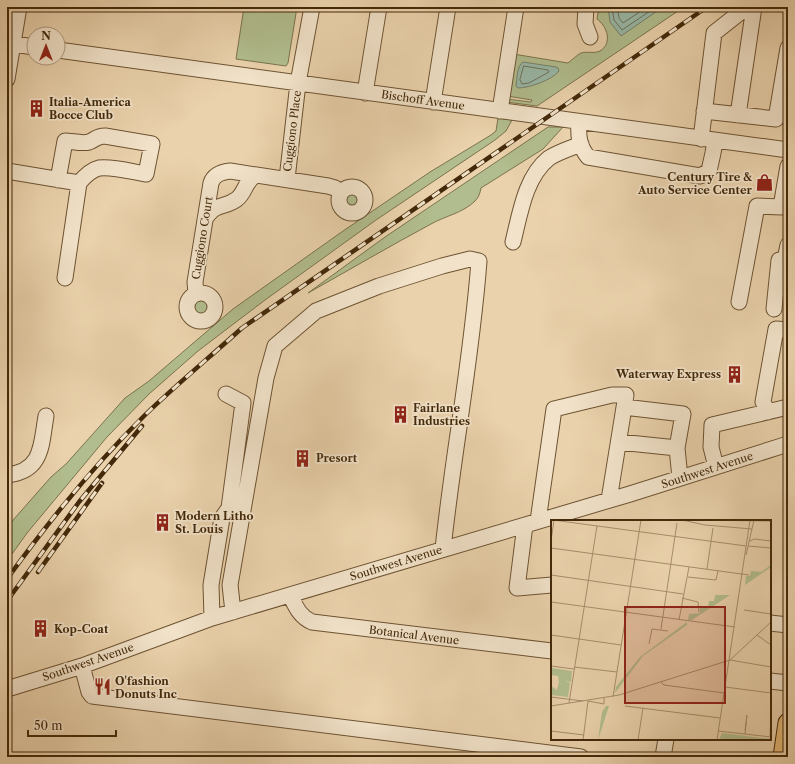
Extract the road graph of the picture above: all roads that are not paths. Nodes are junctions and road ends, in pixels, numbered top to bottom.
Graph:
1 (19, 7) edge
2 (312, 7) edge
3 (379, 7) edge
4 (448, 7) edge
5 (516, 7) edge
6 (586, 7) edge
7 (747, 7) edge
8 (754, 7) edge
9 (590, 37) dead end
10 (10, 43) edge
11 (26, 46) edge
12 (788, 48) edge
13 (66, 51) edge
14 (7, 79) edge
15 (298, 83) junction
16 (366, 93) junction
17 (433, 102) junction
18 (500, 111) junction
19 (704, 111) junction
20 (738, 115) junction
21 (579, 122) junction
22 (708, 140) junction
23 (580, 144) junction
24 (788, 150) edge
25 (788, 166) edge
26 (7, 171) edge
27 (256, 175) junction
28 (287, 179) junction
29 (58, 180) junction
30 (211, 183) joint
31 (79, 184) junction
32 (341, 192) dead end
33 (785, 207) edge
34 (205, 219) junction
35 (513, 242) dead end
36 (788, 245) edge
37 (786, 261) edge
38 (66, 278) dead end
39 (196, 294) dead end
40 (739, 302) dead end
41 (774, 309) dead end
42 (788, 330) edge
43 (226, 394) dead end
44 (624, 407) junction
45 (788, 408) edge
46 (768, 412) junction
47 (46, 416) dead end
48 (618, 442) junction
49 (788, 444) edge
50 (677, 448) junction
51 (716, 467) junction
52 (7, 475) edge
53 (680, 478) junction
54 (609, 500) junction
55 (532, 523) junction
56 (443, 549) junction
57 (551, 585) edge
58 (290, 595) junction
59 (233, 612) junction
60 (212, 618) junction
61 (771, 623) edge
62 (788, 625) edge
63 (551, 651) edge
64 (82, 666) junction
65 (771, 680) edge
66 (788, 683) edge
67 (7, 689) edge
68 (788, 723) edge
69 (666, 740) edge
70 (785, 754) edge
71 (581, 757) edge
72 (663, 757) edge

1 - 10 street
2 - 15 street, Cuggiono Place
3 - 16 street
4 - 17 street
5 - 18 street
6 - 9 street
7 - 19 street
8 - 20 street
10 - 11 street
10 - 14 street
12 - 20 street
13 - 15 street, Bischoff Avenue
15 - 16 street, Bischoff Avenue
15 - 28 street, Cuggiono Place
16 - 17 street, Bischoff Avenue
17 - 18 street, Bischoff Avenue
18 - 21 street, Bischoff Avenue
19 - 20 street
19 - 22 street
21 - 22 street, Bischoff Avenue
21 - 23 street
22 - 23 street
22 - 24 street, Bischoff Avenue
23 - 35 street
25 - 33 street
26 - 29 street
27 - 28 street, Cuggiono Place
27 - 30 street, Cuggiono Place
27 - 34 street
28 - 32 street, Cuggiono Place
29 - 31 street
29 - 31 street
30 - 34 street, Cuggiono Court
31 - 38 street
33 - 40 street
34 - 39 street, Cuggiono Court
36 - 37 street
37 - 41 street
42 - 46 street
43 - 60 street
44 - 48 street
44 - 50 street
44 - 55 street
45 - 46 street
46 - 51 street
47 - 52 street
48 - 50 street
48 - 54 street
49 - 51 street, Southwest Avenue
50 - 53 street
51 - 53 street, Southwest Avenue
53 - 54 street, Southwest Avenue
54 - 55 street, Southwest Avenue
55 - 56 street, Southwest Avenue
55 - 57 street
56 - 58 street, Southwest Avenue
56 - 59 street
58 - 59 street, Southwest Avenue
58 - 63 street, Botanical Avenue
59 - 60 street, Southwest Avenue
60 - 64 street, Southwest Avenue
61 - 62 street
64 - 67 street, Southwest Avenue
64 - 71 street
65 - 66 street
68 - 70 main road
69 - 72 street

